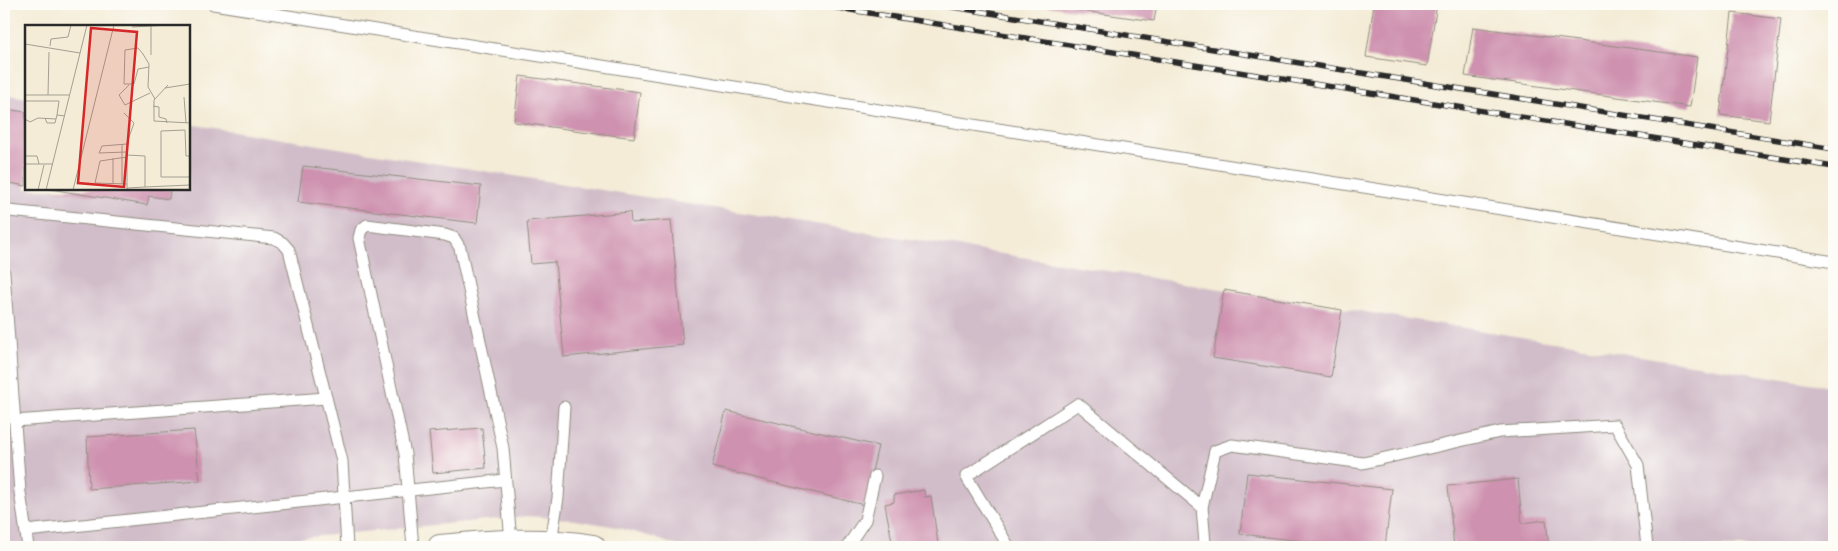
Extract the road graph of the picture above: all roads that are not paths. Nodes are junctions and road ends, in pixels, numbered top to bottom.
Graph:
1 (213, 4) edge
2 (4, 214) edge
3 (1834, 262) edge
4 (4, 274) edge
5 (326, 398) junction
6 (564, 407) dead end
7 (15, 422) junction
8 (875, 476) dead end
9 (505, 480) junction
10 (408, 490) junction
11 (344, 496) junction
12 (1202, 507) junction
13 (26, 531) junction
14 (511, 542) junction
15 (551, 542) junction
16 (28, 547) edge
17 (348, 547) edge
18 (413, 547) edge
19 (440, 547) edge
20 (593, 547) edge
21 (847, 547) edge
22 (1009, 547) edge
23 (1207, 547) edge
24 (1647, 547) edge

1 - 3 lane
2 - 5 lane
4 - 7 lane
5 - 7 lane
5 - 11 lane
6 - 15 lane
7 - 13 lane
8 - 21 lane
9 - 10 lane
9 - 10 lane
9 - 14 lane
10 - 11 lane
10 - 18 lane
11 - 13 lane
11 - 17 lane
12 - 22 lane
12 - 23 lane
12 - 24 lane
13 - 16 lane
14 - 15 street
14 - 19 street
15 - 20 street

